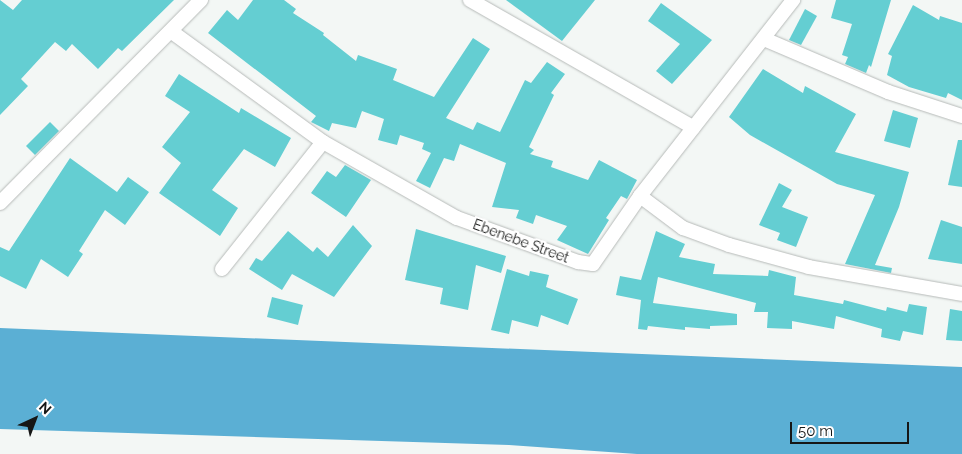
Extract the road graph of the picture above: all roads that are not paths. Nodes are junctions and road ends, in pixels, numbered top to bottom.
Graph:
1 (201, 0) edge
2 (470, 0) edge
3 (793, 0) edge
4 (172, 32) junction
5 (764, 39) junction
6 (962, 116) edge
7 (693, 127) junction
8 (323, 142) junction
9 (640, 196) junction
10 (0, 203) edge
11 (222, 269) dead end
12 (962, 294) edge

1 - 4 street
2 - 7 street
3 - 5 street, Ebenebe Street
4 - 8 street, Ebenebe Street
4 - 10 street
5 - 6 street
5 - 7 street, Ebenebe Street
7 - 9 street, Ebenebe Street
8 - 9 street, Ebenebe Street
8 - 11 street
9 - 12 street

